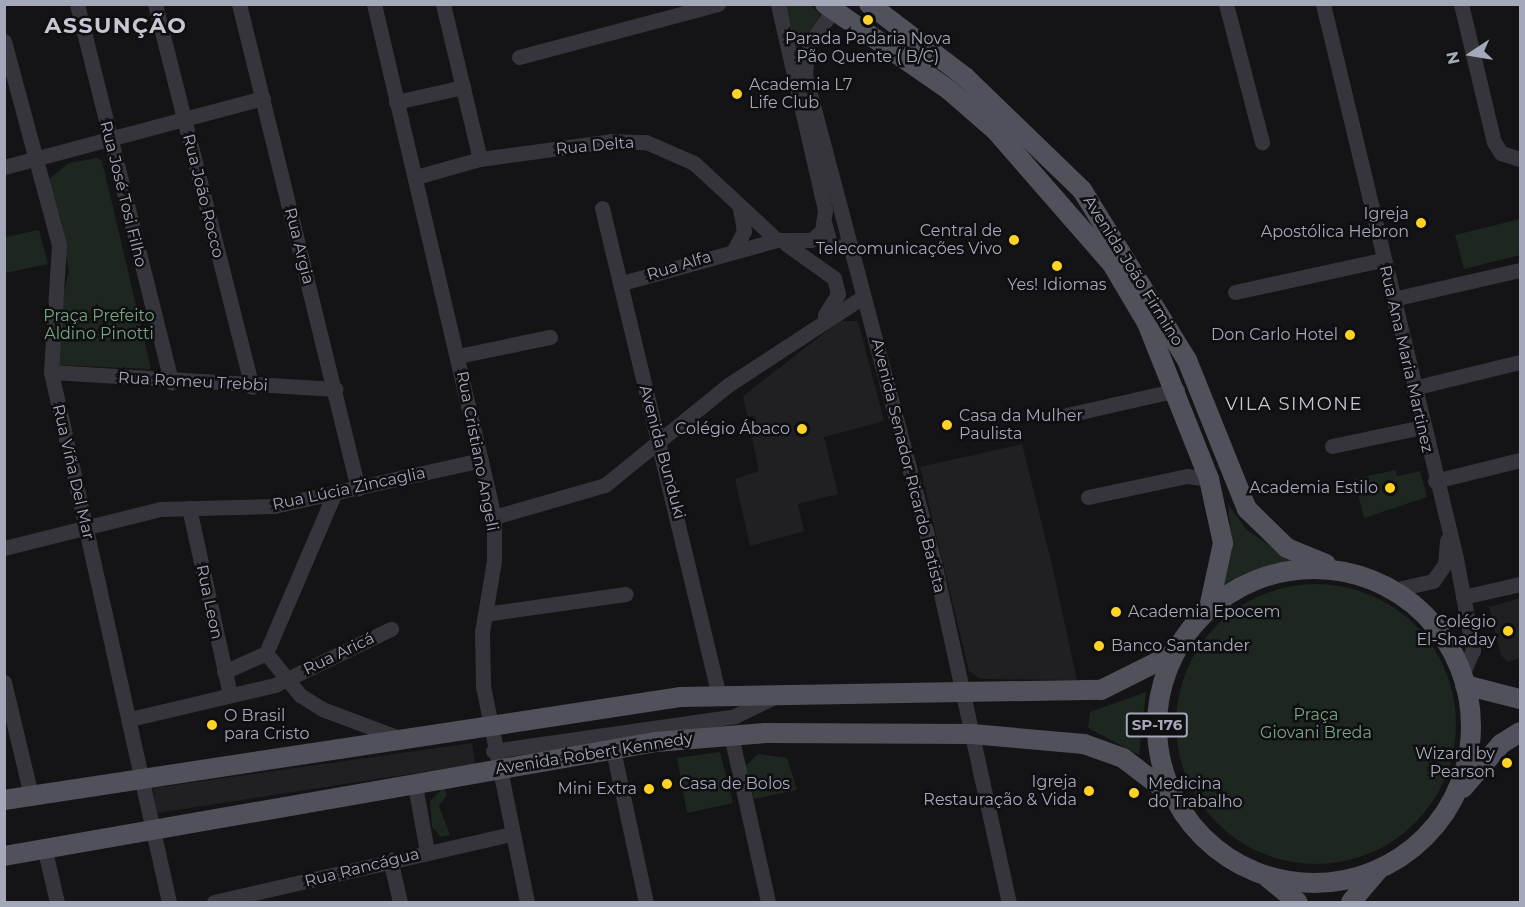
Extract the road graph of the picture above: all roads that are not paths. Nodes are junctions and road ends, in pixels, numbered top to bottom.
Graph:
1 (77, 4) edge
2 (155, 4) edge
3 (239, 4) edge
4 (443, 4) edge
5 (718, 4) edge
6 (778, 4) edge
7 (869, 4) edge
8 (1226, 4) edge
9 (1323, 4) edge
10 (1461, 4) edge
11 (375, 5) edge
12 (832, 7) edge
13 (850, 22) junction
14 (815, 36) junction
15 (4, 41) edge
16 (519, 57) dead end
17 (463, 87) junction
18 (263, 98) junction
19 (396, 102) junction
20 (183, 120) junction
21 (109, 138) junction
22 (1262, 142) dead end
23 (36, 159) junction
24 (480, 159) junction
25 (1521, 159) edge
26 (4, 167) edge
27 (416, 177) junction
28 (739, 205) junction
29 (602, 208) dead end
30 (825, 225) junction
31 (782, 242) junction
32 (850, 245) junction
33 (735, 248) junction
34 (1383, 260) junction
35 (1521, 270) edge
36 (622, 283) junction
37 (1235, 292) dead end
38 (863, 297) junction
39 (1393, 299) junction
40 (819, 321) junction
41 (550, 337) dead end
42 (458, 356) junction
43 (1521, 362) edge
44 (51, 372) junction
45 (171, 382) junction
46 (252, 387) junction
47 (1413, 388) junction
48 (334, 389) junction
49 (1177, 390) junction
50 (1067, 415) dead end
51 (1422, 427) junction
52 (657, 445) junction
53 (1332, 446) dead end
54 (481, 460) junction
55 (1521, 460) edge
56 (1206, 470) junction
57 (1435, 481) junction
58 (358, 489) junction
59 (334, 494) junction
60 (1088, 497) dead end
61 (189, 508) junction
62 (494, 517) junction
63 (85, 527) junction
64 (1447, 531) junction
65 (4, 548) edge
66 (1339, 570) junction
67 (1521, 584) edge
68 (1393, 590) junction
69 (626, 594) dead end
70 (1463, 597) junction
71 (1209, 608) junction
72 (485, 614) junction
73 (391, 629) dead end
74 (1175, 652) junction
75 (266, 653) junction
76 (225, 672) junction
77 (288, 680) junction
78 (1464, 680) junction
79 (4, 682) edge
80 (963, 693) junction
81 (230, 695) junction
82 (779, 695) junction
83 (719, 696) junction
84 (1521, 699) edge
85 (129, 719) junction
86 (490, 727) junction
87 (1521, 732) edge
88 (972, 734) junction
89 (731, 735) junction
90 (403, 740) junction
91 (613, 750) junction
92 (495, 760) junction
93 (143, 780) junction
94 (415, 785) junction
95 (31, 795) junction
96 (1174, 797) junction
97 (4, 800) edge
98 (1447, 809) junction
99 (153, 831) junction
100 (511, 834) junction
101 (45, 851) junction
102 (427, 852) junction
103 (4, 856) edge
104 (390, 859) junction
105 (1379, 869) junction
106 (1264, 875) junction
107 (284, 895) edge
108 (57, 903) edge
109 (169, 903) edge
110 (214, 903) edge
111 (400, 903) edge
112 (527, 903) edge
113 (646, 903) edge
114 (768, 903) edge
115 (1009, 903) edge
116 (1298, 903) edge
117 (1351, 903) edge

1 - 21 street, Rua José Tosi Filho
2 - 20 street, Rua João Rocco
3 - 18 street, Rua Argia
4 - 17 street
5 - 16 street
6 - 30 street
7 - 66 main road, Avenida João Firmino
8 - 22 street
9 - 34 street, Rua Ana Maria Martinez
10 - 25 street
11 - 19 street, Rua Cristiano Angeli
12 - 13 main road, Avenida João Firmino
12 - 14 street, Avenida Senador Ricardo Batista
13 - 14 street
13 - 49 main road, Avenida João Firmino
14 - 32 street, Avenida Senador Ricardo Batista
15 - 23 street, Rua Viña Del Mar
17 - 19 street
17 - 24 street
18 - 20 street
18 - 48 street, Rua Argia
19 - 27 street, Rua Cristiano Angeli
20 - 21 street
20 - 46 street, Rua João Rocco
21 - 23 street
21 - 45 street, Rua José Tosi Filho
23 - 26 street
23 - 44 street, Rua Viña Del Mar
24 - 27 street, Rua Delta
24 - 28 street, Rua Delta
27 - 42 street, Rua Cristiano Angeli
28 - 31 street, Rua Delta
28 - 33 street
29 - 36 street, Avenida Bunduki
30 - 31 street
30 - 32 street
31 - 33 street, Rua Alfa
31 - 40 street, Rua Delta
32 - 38 street, Avenida Senador Ricardo Batista
33 - 36 street, Rua Alfa
34 - 37 street
34 - 39 street, Rua Ana Maria Martinez
35 - 39 street
36 - 52 street, Avenida Bunduki
38 - 40 street
38 - 80 street, Avenida Senador Ricardo Batista
39 - 47 street, Rua Ana Maria Martinez
40 - 52 street
41 - 42 street
42 - 54 street, Rua Cristiano Angeli
43 - 47 street
44 - 45 street, Rua Romeu Trebbi
44 - 63 street, Rua Viña Del Mar
45 - 46 street, Rua Romeu Trebbi
46 - 48 street, Rua Romeu Trebbi
47 - 51 street, Rua Ana Maria Martinez
48 - 58 street, Rua Argia
49 - 50 street
49 - 56 main road, Avenida João Firmino
51 - 53 street
51 - 57 street, Rua Ana Maria Martinez
52 - 62 street
52 - 83 street, Avenida Bunduki
54 - 58 street, Rua Lúcia Zincaglia
54 - 62 street, Rua Cristiano Angeli
55 - 57 street
56 - 60 street
56 - 71 main road, Avenida João Firmino
57 - 64 street, Rua Ana Maria Martinez
58 - 59 street, Rua Lúcia Zincaglia
59 - 61 street, Rua Lúcia Zincaglia
59 - 75 street
61 - 63 street, Rua Lúcia Zincaglia
61 - 76 street, Rua Leon
62 - 72 street, Rua Cristiano Angeli
63 - 65 street, Rua Lúcia Zincaglia
63 - 85 street, Rua Viña Del Mar
64 - 68 street
64 - 70 street, Rua Ana Maria Martinez
66 - 68 main road, SP-176
66 - 71 main road, SP-176
67 - 70 street
68 - 78 main road, SP-176
69 - 72 street
70 - 78 street, Rua Ana Maria Martinez
71 - 74 main road, SP-176
72 - 86 street, Rua Cristiano Angeli
73 - 77 street, Rua Aricá
74 - 80 main road, Avenida Robert Kennedy
74 - 96 main road, SP-176
75 - 76 street
75 - 77 street, Rua Aricá
76 - 81 street, Rua Leon
77 - 81 street, Rua Aricá
77 - 90 street
78 - 84 main road
78 - 98 main road, SP-176
79 - 95 street
80 - 82 main road, Avenida Robert Kennedy
80 - 88 street, Avenida Senador Ricardo Batista
81 - 85 street, Rua Aricá
82 - 83 main road, Avenida Robert Kennedy
82 - 92 street, Avenida Robert Kennedy
83 - 86 main road, Avenida Robert Kennedy
85 - 93 street, Rua Viña Del Mar
86 - 90 main road, Avenida Robert Kennedy
86 - 92 street, Rua Cristiano Angeli
87 - 98 main road, SP-176
88 - 89 main road, Avenida Robert Kennedy
88 - 96 main road, Avenida Robert Kennedy
88 - 115 street, Avenida Senador Ricardo Batista
89 - 91 main road, Avenida Robert Kennedy
89 - 114 street
90 - 93 main road, Avenida Robert Kennedy
91 - 92 main road, Avenida Robert Kennedy
91 - 113 street
92 - 94 main road, Avenida Robert Kennedy
92 - 100 street, Rua Cristiano Angeli
93 - 95 main road, Avenida Robert Kennedy
93 - 99 street, Rua Viña Del Mar
94 - 99 main road, Avenida Robert Kennedy
94 - 102 street
95 - 97 main road, Avenida Robert Kennedy
96 - 106 main road, SP-176
98 - 105 main road, SP-176
99 - 101 main road, Avenida Robert Kennedy
99 - 109 street, Rua Viña Del Mar
100 - 102 street, Rua Rancágua
100 - 112 street, Rua Cristiano Angeli
101 - 103 main road, Avenida Robert Kennedy
101 - 108 street
102 - 104 street, Rua Rancágua
104 - 107 street, Rua Rancágua
104 - 111 street
105 - 106 main road, SP-176
105 - 117 main road
106 - 116 main road
107 - 110 street, Rua Rancágua

